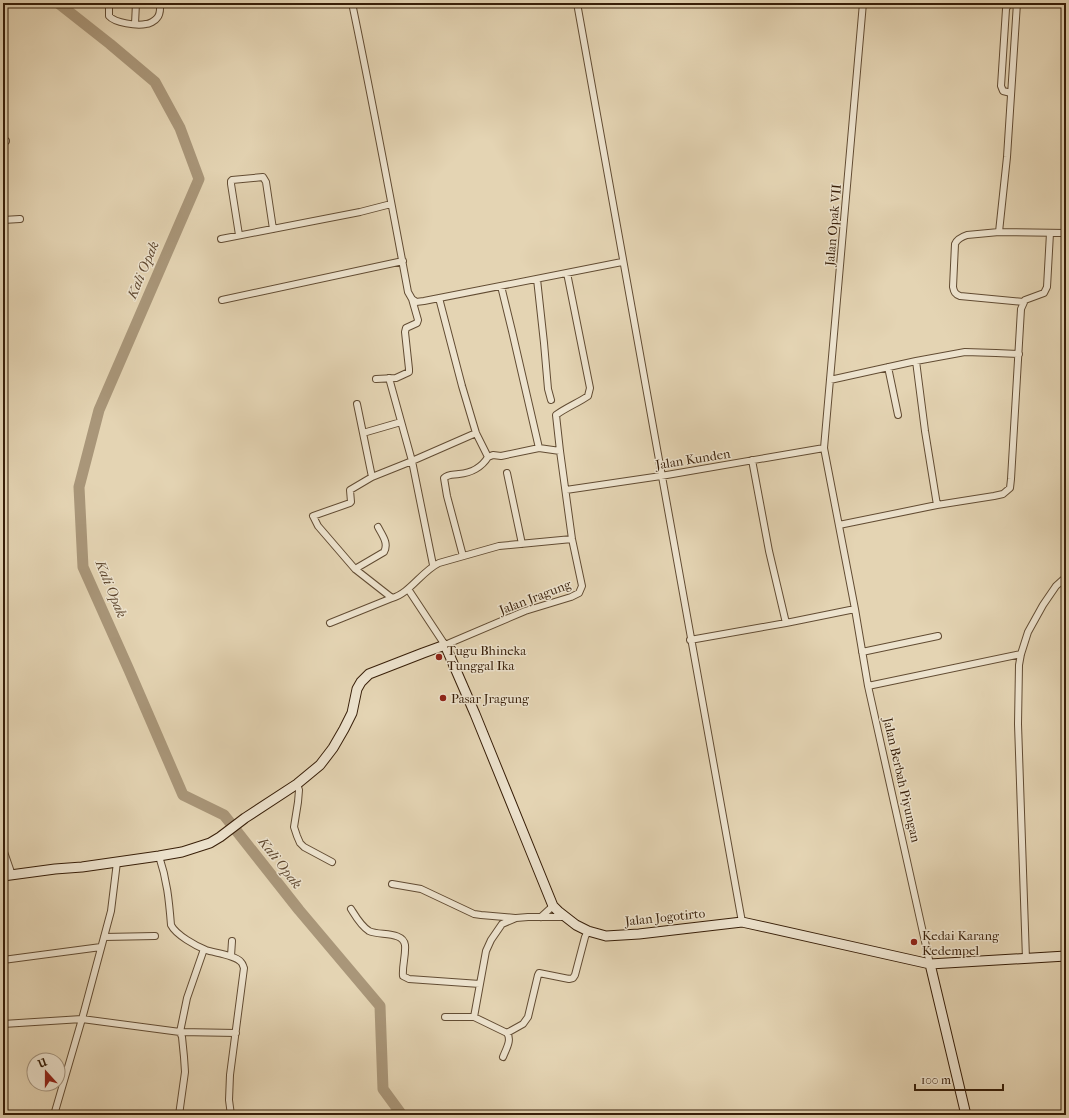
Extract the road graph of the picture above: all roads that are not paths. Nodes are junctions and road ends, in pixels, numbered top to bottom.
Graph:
1 (109, 3) edge
2 (136, 3) edge
3 (160, 3) edge
4 (352, 3) edge
5 (577, 3) edge
6 (863, 3) edge
7 (1017, 4) edge
8 (135, 24) junction
9 (1011, 93) junction
10 (391, 204) junction
11 (20, 219) dead end
12 (3, 220) edge
13 (272, 229) junction
14 (999, 232) junction
15 (1050, 233) junction
16 (1066, 233) edge
17 (239, 235) junction
18 (221, 239) dead end
19 (403, 261) junction
20 (622, 262) junction
21 (567, 273) junction
22 (537, 279) junction
23 (501, 286) junction
24 (439, 298) junction
25 (412, 299) junction
26 (222, 300) dead end
27 (1024, 302) junction
28 (1019, 354) junction
29 (916, 361) junction
30 (888, 367) junction
31 (389, 378) junction
32 (376, 379) dead end
33 (830, 380) junction
34 (551, 400) dead end
35 (357, 404) dead end
36 (898, 414) dead end
37 (401, 422) junction
38 (363, 433) junction
39 (476, 433) junction
40 (538, 448) junction
41 (824, 448) junction
42 (560, 451) junction
43 (488, 457) junction
44 (752, 460) junction
45 (412, 461) junction
46 (507, 473) dead end
47 (661, 476) junction
48 (372, 477) junction
49 (566, 490) junction
50 (937, 505) junction
51 (839, 525) junction
52 (378, 527) dead end
53 (572, 539) junction
54 (522, 544) junction
55 (463, 556) junction
56 (433, 565) junction
57 (355, 569) junction
58 (1066, 576) edge
59 (408, 589) junction
60 (392, 598) junction
61 (855, 609) junction
62 (330, 623) dead end
63 (786, 623) junction
64 (938, 636) dead end
65 (690, 640) junction
66 (445, 645) junction
67 (862, 652) junction
68 (1021, 654) junction
69 (868, 686) junction
70 (297, 784) junction
71 (3, 849) edge
72 (159, 856) junction
73 (117, 862) junction
74 (332, 862) dead end
75 (8, 875) edge
76 (392, 884) dead end
77 (553, 906) junction
78 (351, 909) dead end
79 (542, 917) junction
80 (566, 917) junction
81 (516, 918) junction
82 (742, 922) junction
83 (588, 931) junction
84 (155, 936) dead end
85 (104, 937) junction
86 (232, 941) dead end
87 (101, 947) junction
88 (204, 949) junction
89 (231, 956) junction
90 (1066, 956) edge
91 (1026, 959) junction
92 (3, 960) edge
93 (930, 964) junction
94 (480, 984) junction
95 (445, 1017) dead end
96 (474, 1017) junction
97 (82, 1019) junction
98 (3, 1024) edge
99 (180, 1032) junction
100 (236, 1033) junction
101 (508, 1033) junction
102 (503, 1056) dead end
103 (54, 1115) edge
104 (179, 1115) edge
105 (231, 1115) edge
106 (966, 1115) edge

1 - 8 street
2 - 8 street
3 - 8 street
4 - 10 street
5 - 20 street
6 - 33 street, Jalan Opak VII
7 - 9 street
7 - 9 street
9 - 14 street
10 - 13 street
10 - 19 street
11 - 12 street
13 - 17 street
13 - 17 street
14 - 15 street
14 - 27 street
15 - 16 street
15 - 27 street
17 - 18 street
19 - 25 street
19 - 26 street
20 - 21 street
20 - 47 street
21 - 22 street
21 - 42 street, Jalan Jragung
22 - 23 street
22 - 34 street
23 - 24 street
23 - 40 street
24 - 25 street
24 - 39 street
25 - 31 street
27 - 28 street
28 - 29 street
28 - 50 street
29 - 30 street
29 - 50 street
30 - 33 street
30 - 36 street
31 - 32 street
31 - 37 street
33 - 41 street, Jalan Opak VII
35 - 38 street
37 - 38 street
37 - 45 street
38 - 48 street
39 - 43 street
39 - 45 street
40 - 42 street
40 - 43 street
41 - 44 street, Jalan Kunden
41 - 51 street, Jalan Berbah Piyungan
42 - 49 street, Jalan Jragung
43 - 55 street
44 - 47 street, Jalan Kunden
44 - 63 street
45 - 48 street
45 - 56 street
46 - 54 street
47 - 49 street, Jalan Kunden
47 - 65 street
48 - 57 street
49 - 53 street, Jalan Jragung
50 - 51 street
51 - 61 street, Jalan Berbah Piyungan
52 - 57 street
53 - 54 street
53 - 66 street, Jalan Jragung
54 - 55 street
55 - 56 street
56 - 59 street
57 - 60 street
58 - 68 street
59 - 60 street
59 - 66 street
60 - 62 street
61 - 63 street
61 - 67 street, Jalan Berbah Piyungan
63 - 65 street
64 - 67 street
65 - 82 street
66 - 70 street
66 - 77 street, Jalan Jogotirto
67 - 69 street, Jalan Berbah Piyungan
68 - 69 street
68 - 91 street
69 - 93 street, Jalan Berbah Piyungan
70 - 72 street
70 - 74 street
71 - 75 street
72 - 73 street
72 - 88 street
73 - 75 street
73 - 85 street
76 - 81 street
77 - 79 street
77 - 80 street, Jalan Jogotirto
78 - 94 street
79 - 80 street
79 - 81 street
80 - 83 street, Jalan Jogotirto
81 - 94 street
82 - 83 street, Jalan Jogotirto
82 - 93 street, Jalan Jogotirto
83 - 101 street
84 - 85 street
85 - 87 street
86 - 89 street
87 - 92 street
87 - 97 street
88 - 89 street
88 - 99 street
89 - 100 street
90 - 91 street, Jalan Jogotirto
91 - 93 street, Jalan Jogotirto
93 - 106 street, Jalan Berbah Piyungan
94 - 96 street
95 - 96 street
96 - 101 street
97 - 98 street
97 - 99 street
97 - 103 street
99 - 100 street
99 - 104 street
100 - 105 street
101 - 102 street

